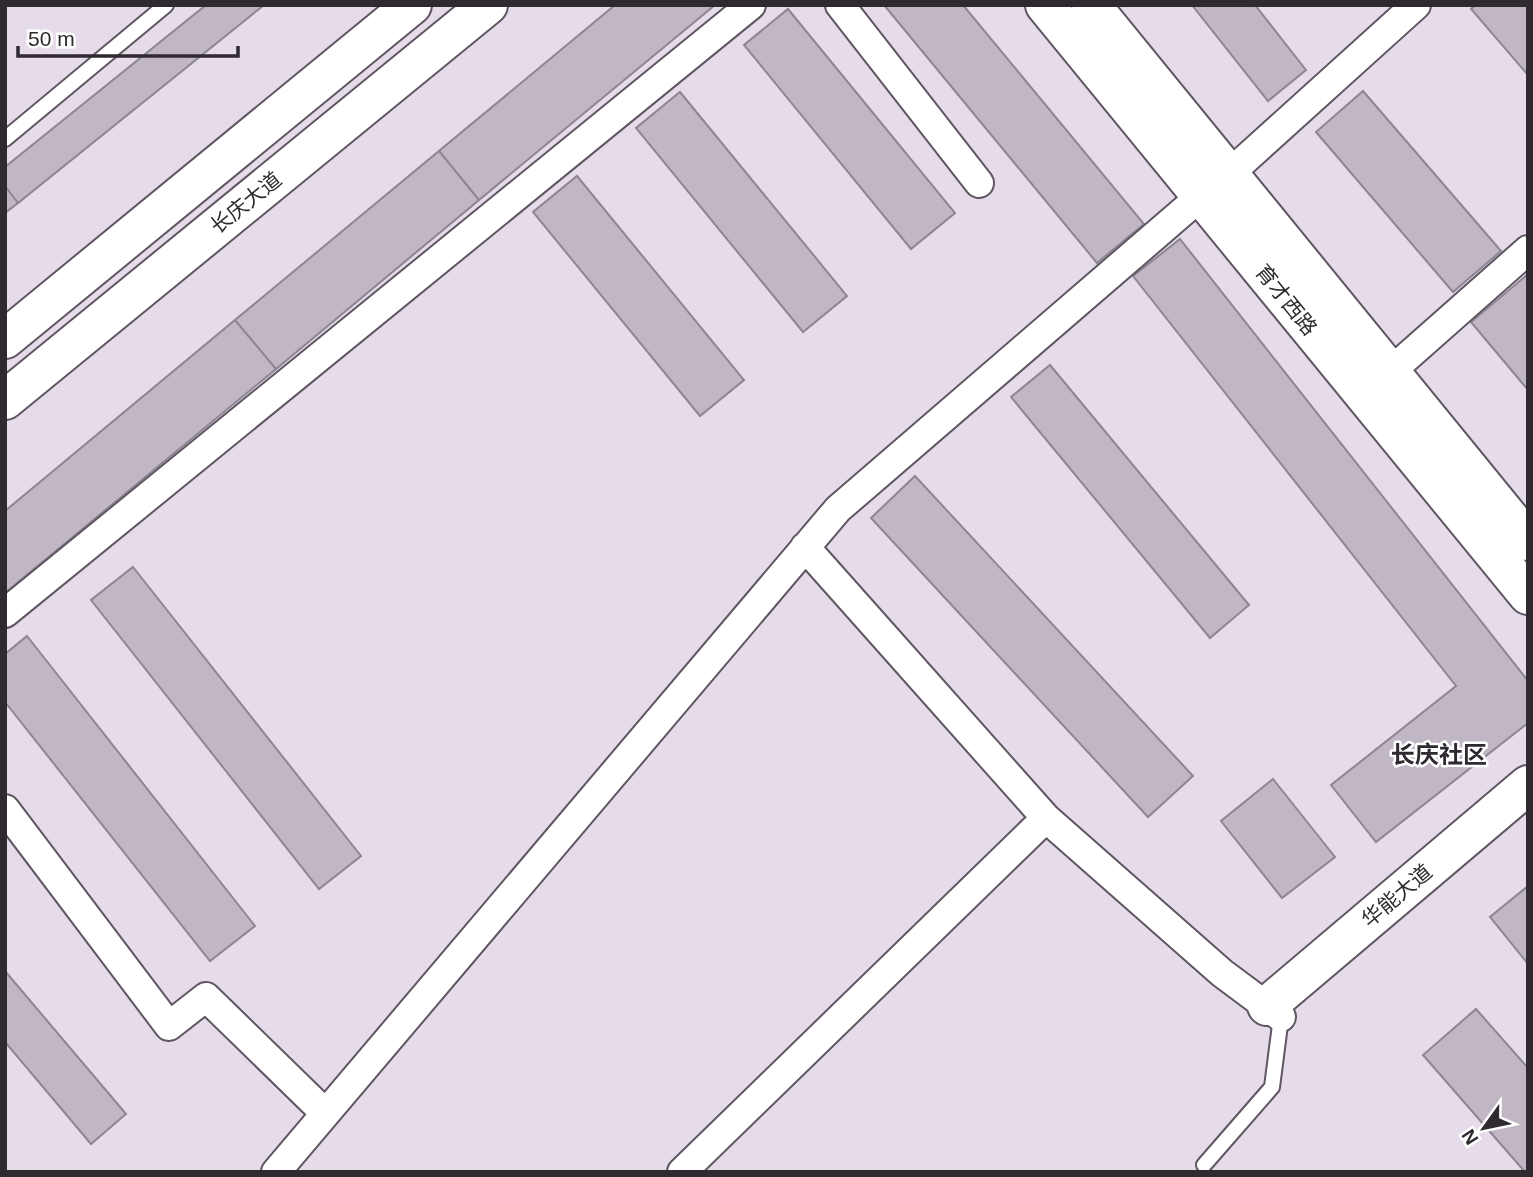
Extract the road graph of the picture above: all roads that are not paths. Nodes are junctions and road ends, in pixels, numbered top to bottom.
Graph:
1 (412, 5) edge
2 (488, 5) edge
3 (751, 5) edge
4 (840, 5) edge
5 (1045, 5) edge
6 (1091, 5) edge
7 (1416, 5) edge
8 (156, 8) edge
9 (5, 139) edge
10 (979, 183) dead end
11 (1215, 185) junction
12 (1528, 250) edge
13 (5, 339) edge
14 (1390, 372) junction
15 (5, 401) edge
16 (1528, 541) edge
17 (805, 548) junction
18 (1528, 595) edge
19 (5, 612) edge
20 (1528, 785) edge
21 (5, 809) edge
22 (1528, 809) edge
23 (1046, 818) junction
24 (1274, 1012) junction
25 (325, 1113) junction
26 (1204, 1165) dead end
27 (276, 1172) edge
28 (682, 1172) edge

1 - 13 main road
2 - 15 main road, 长庆大道
3 - 19 street
4 - 10 street
5 - 11 main road, 育才西路
6 - 11 main road, 育才西路
7 - 11 street
8 - 9 lane
11 - 14 main road, 育才西路
11 - 17 street
11 - 18 main road, 育才西路
12 - 14 street
14 - 16 main road, 育才西路
17 - 23 street
17 - 25 street
20 - 24 main road, 华能大道
21 - 25 street
22 - 24 main road, 华能大道
23 - 24 street
23 - 28 street
24 - 26 lane
25 - 27 street

